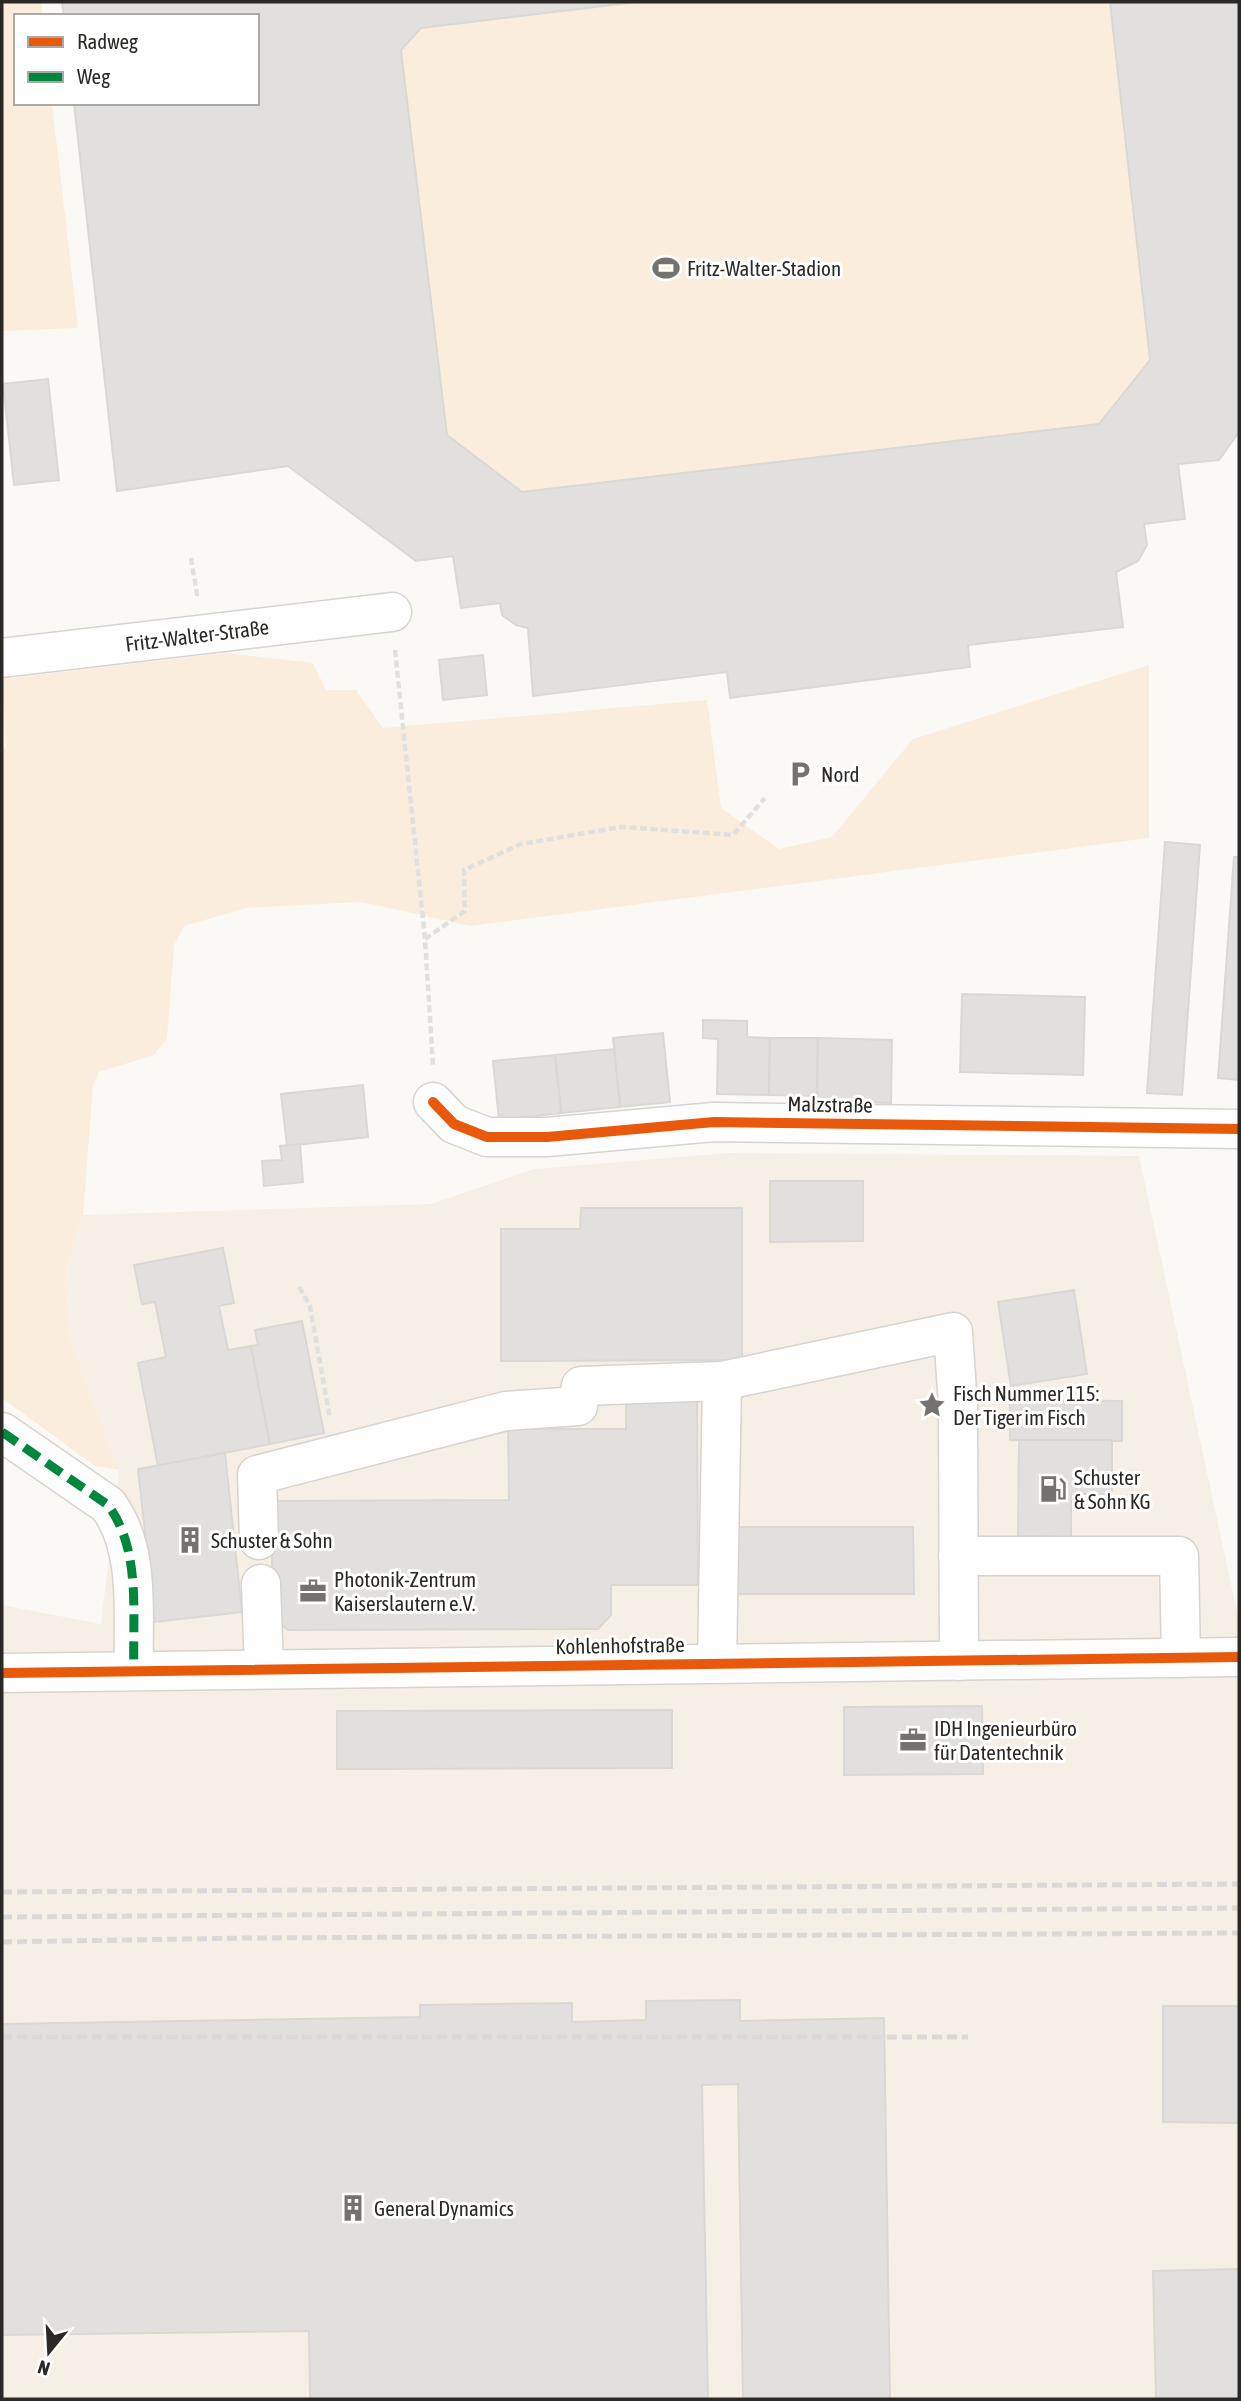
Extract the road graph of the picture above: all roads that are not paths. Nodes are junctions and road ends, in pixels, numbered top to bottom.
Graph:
1 (392, 612) dead end
2 (2, 658) edge
3 (433, 1102) dead end
4 (1239, 1129) edge
5 (722, 1381) junction
6 (2, 1432) edge
7 (259, 1541) dead end
8 (958, 1556) junction
9 (261, 1584) dead end
10 (1239, 1657) edge
11 (1181, 1658) junction
12 (959, 1661) junction
13 (718, 1663) junction
14 (264, 1669) junction
15 (134, 1670) junction
16 (2, 1673) edge

1 - 2 street, Fritz-Walter-Straße
3 - 4 street, Malzstraße
5 - 7 street
5 - 8 street
5 - 13 street
6 - 15 street
8 - 11 street
8 - 12 street
9 - 14 street
10 - 11 street, Kohlenhofstraße
11 - 12 street, Kohlenhofstraße
12 - 13 street, Kohlenhofstraße
13 - 14 street, Kohlenhofstraße
14 - 15 street, Kohlenhofstraße
15 - 16 street, Kohlenhofstraße

